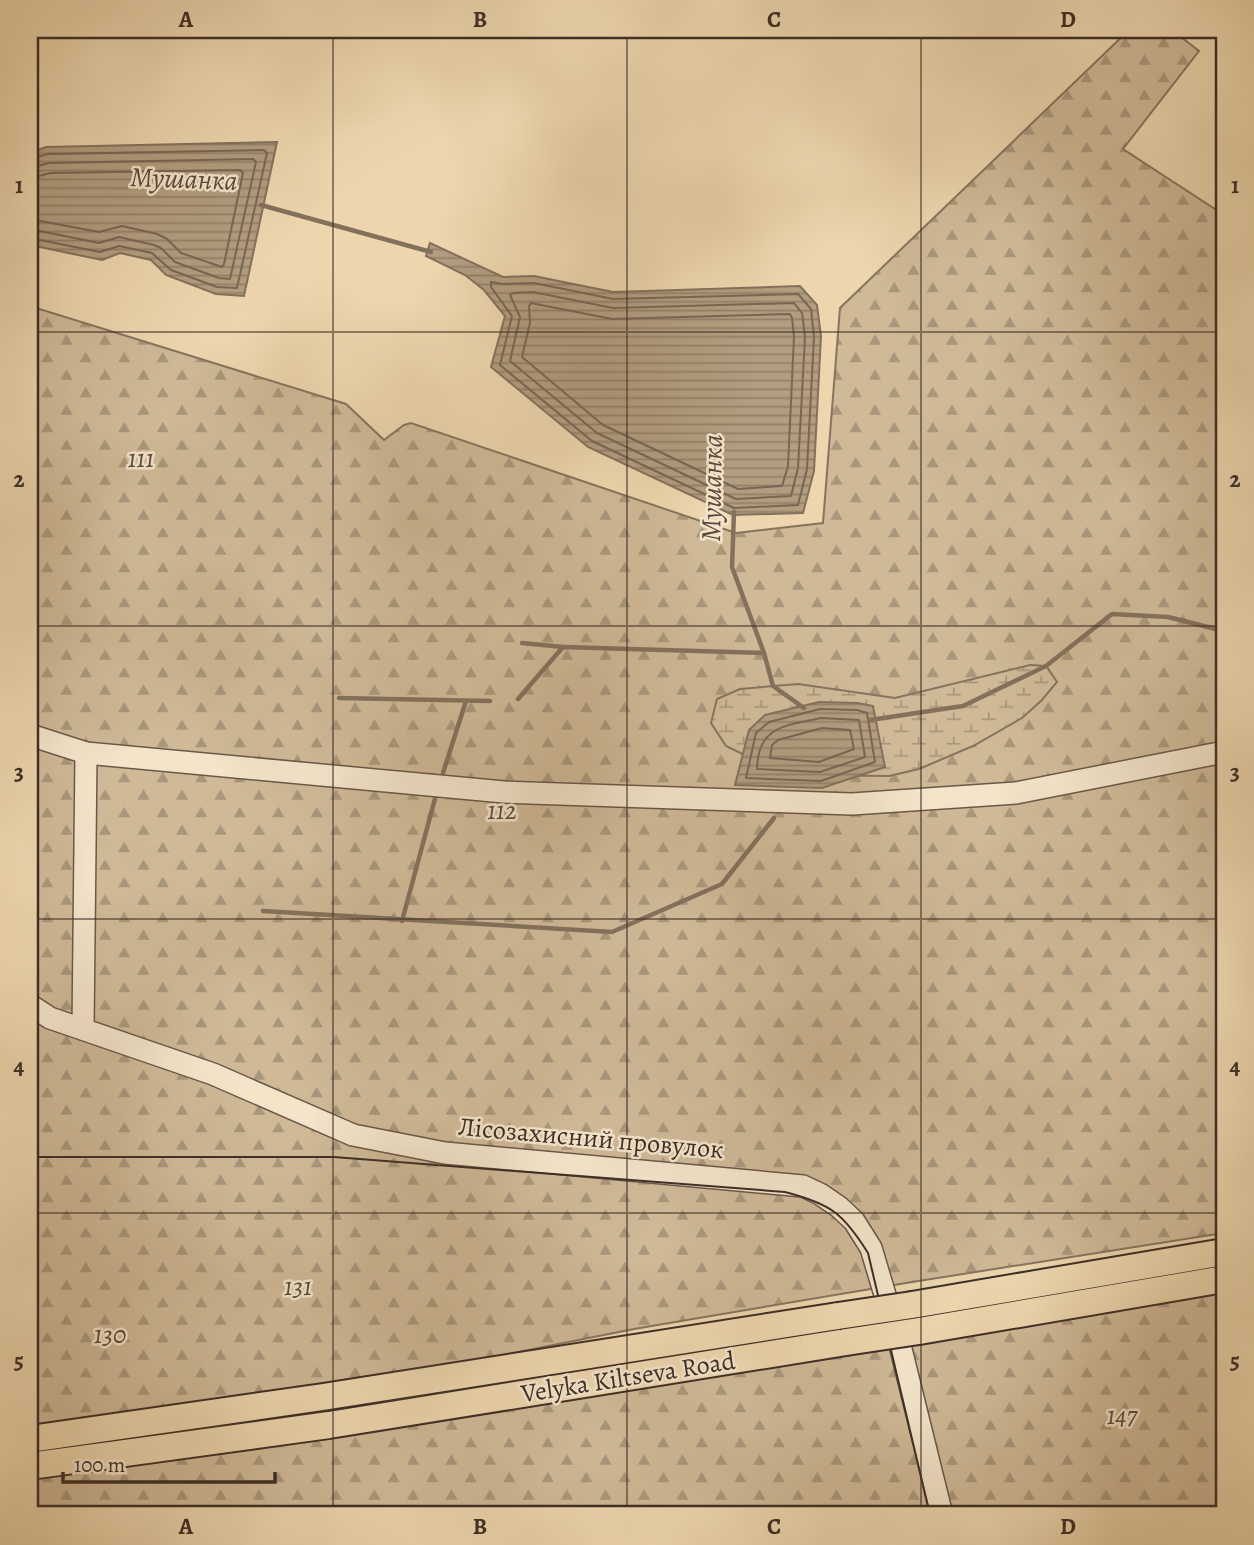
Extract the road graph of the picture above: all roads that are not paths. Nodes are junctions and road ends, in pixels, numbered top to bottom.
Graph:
1 (30, 735) edge
2 (1224, 752) edge
3 (86, 753) junction
4 (30, 1005) edge
5 (83, 1029) junction
6 (1224, 1252) edge
7 (1224, 1279) edge
8 (30, 1439) edge
9 (30, 1466) edge
10 (942, 1515) edge

1 - 3 street
2 - 3 street
3 - 5 street
4 - 5 street, Лісозахисний провулок
5 - 10 street, Лісозахисний провулок
6 - 8 main road, Velyka Kiltseva Road, bridge
7 - 9 main road, Velyka Kiltseva Road, bridge

